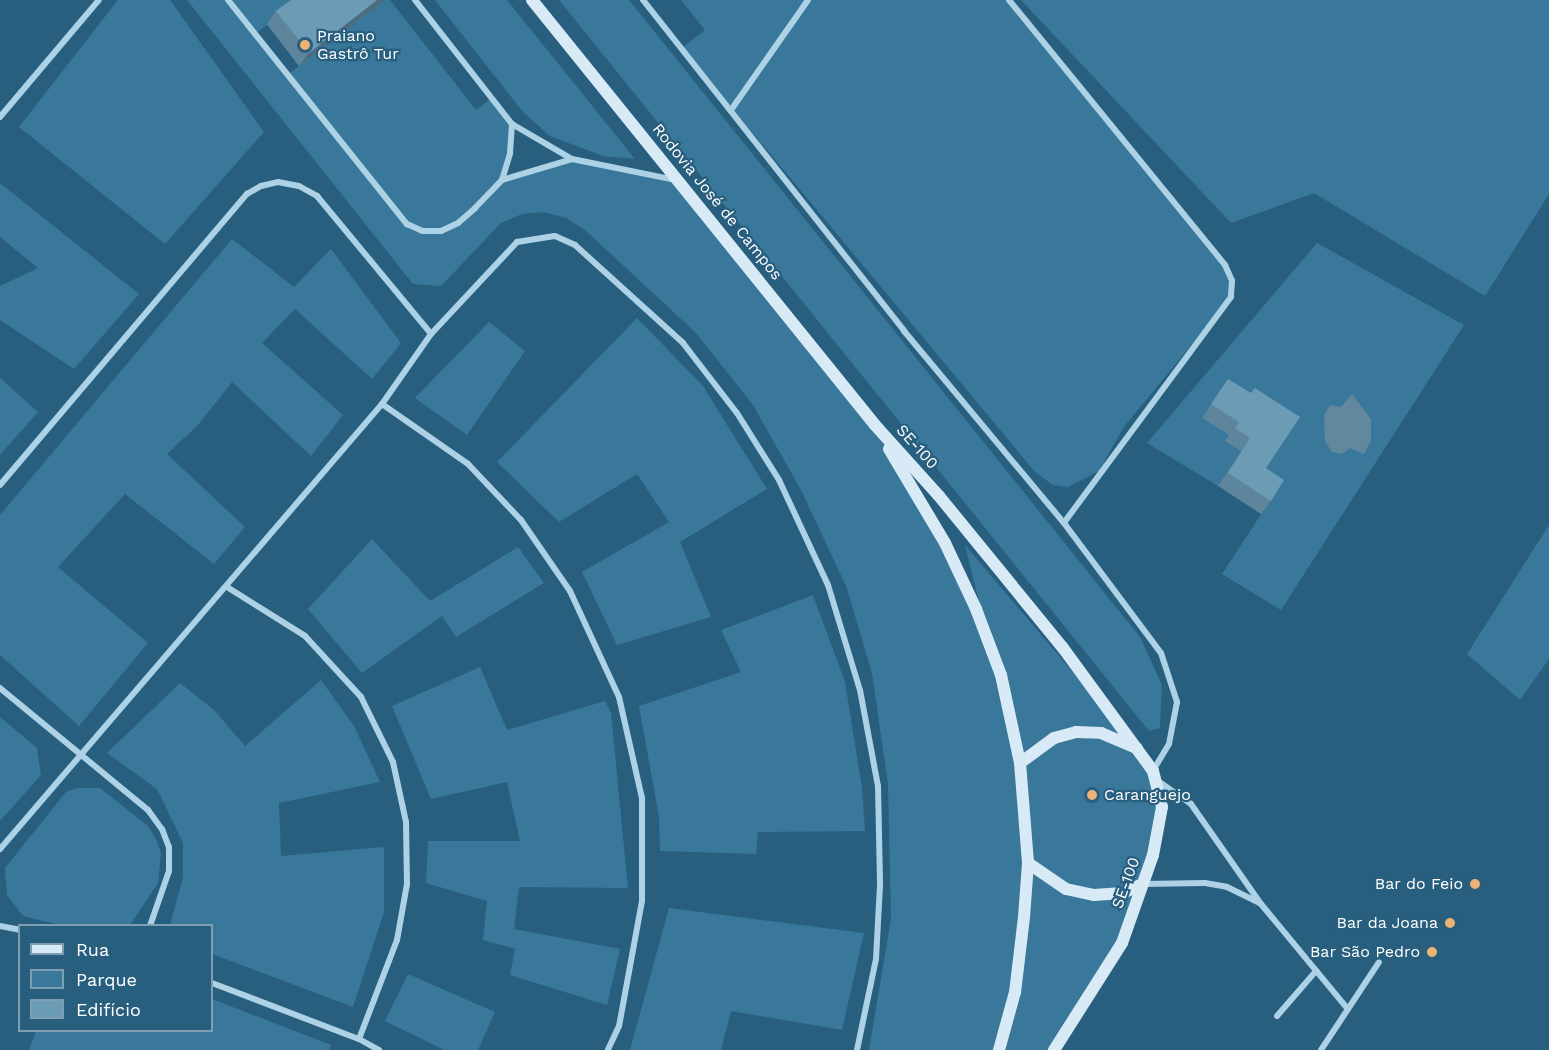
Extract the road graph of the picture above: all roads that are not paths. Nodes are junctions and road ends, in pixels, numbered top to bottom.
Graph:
1 (99, 0) edge
2 (228, 0) edge
3 (415, 0) edge
4 (532, 0) edge
5 (643, 0) edge
6 (808, 0) edge
7 (1009, 0) edge
8 (731, 110) junction
9 (0, 117) edge
10 (512, 124) junction
11 (572, 159) junction
12 (502, 180) junction
13 (678, 180) junction
14 (431, 334) junction
15 (381, 404) junction
16 (875, 425) junction
17 (0, 485) edge
18 (1064, 523) junction
19 (227, 587) junction
20 (0, 688) edge
21 (1138, 749) junction
22 (79, 755) junction
23 (1020, 762) junction
24 (1155, 776) junction
25 (0, 849) edge
26 (1028, 862) junction
27 (1142, 884) junction
28 (1262, 904) junction
29 (151, 924) edge
30 (0, 926) edge
31 (18, 930) edge
32 (1379, 962) dead end
33 (1316, 971) junction
34 (213, 983) edge
35 (1348, 1009) junction
36 (1277, 1016) dead end
37 (359, 1039) junction
38 (379, 1050) edge
39 (608, 1050) edge
40 (857, 1050) edge
41 (999, 1050) edge
42 (1054, 1050) edge
43 (1321, 1050) edge

1 - 9 street
2 - 12 street
3 - 10 street
4 - 13 main road, Rodovia José de Campos
5 - 8 street
6 - 8 street
7 - 18 street
8 - 18 street
10 - 11 street
10 - 12 street
11 - 12 street
11 - 13 street
13 - 16 main road, Rodovia José de Campos
14 - 15 street
14 - 17 street
14 - 40 street
15 - 19 street
15 - 39 street
16 - 21 main road, SE-100 / SE-100
16 - 23 main road, SE-100 / SE-100
18 - 24 street
19 - 22 street
19 - 37 street
20 - 22 street
21 - 23 main road
21 - 24 main road, SE-100 / SE-100
22 - 25 street
22 - 29 street
23 - 26 main road, SE-100 / SE-100
24 - 27 main road, SE-100 / SE-100
24 - 28 street
26 - 27 main road
26 - 41 main road, SE-100 / SE-100
27 - 28 street
27 - 42 main road, SE-100 / SE-100
28 - 33 street
30 - 31 street
32 - 35 street
33 - 35 street
33 - 36 street
34 - 37 street
35 - 43 street
37 - 38 street

